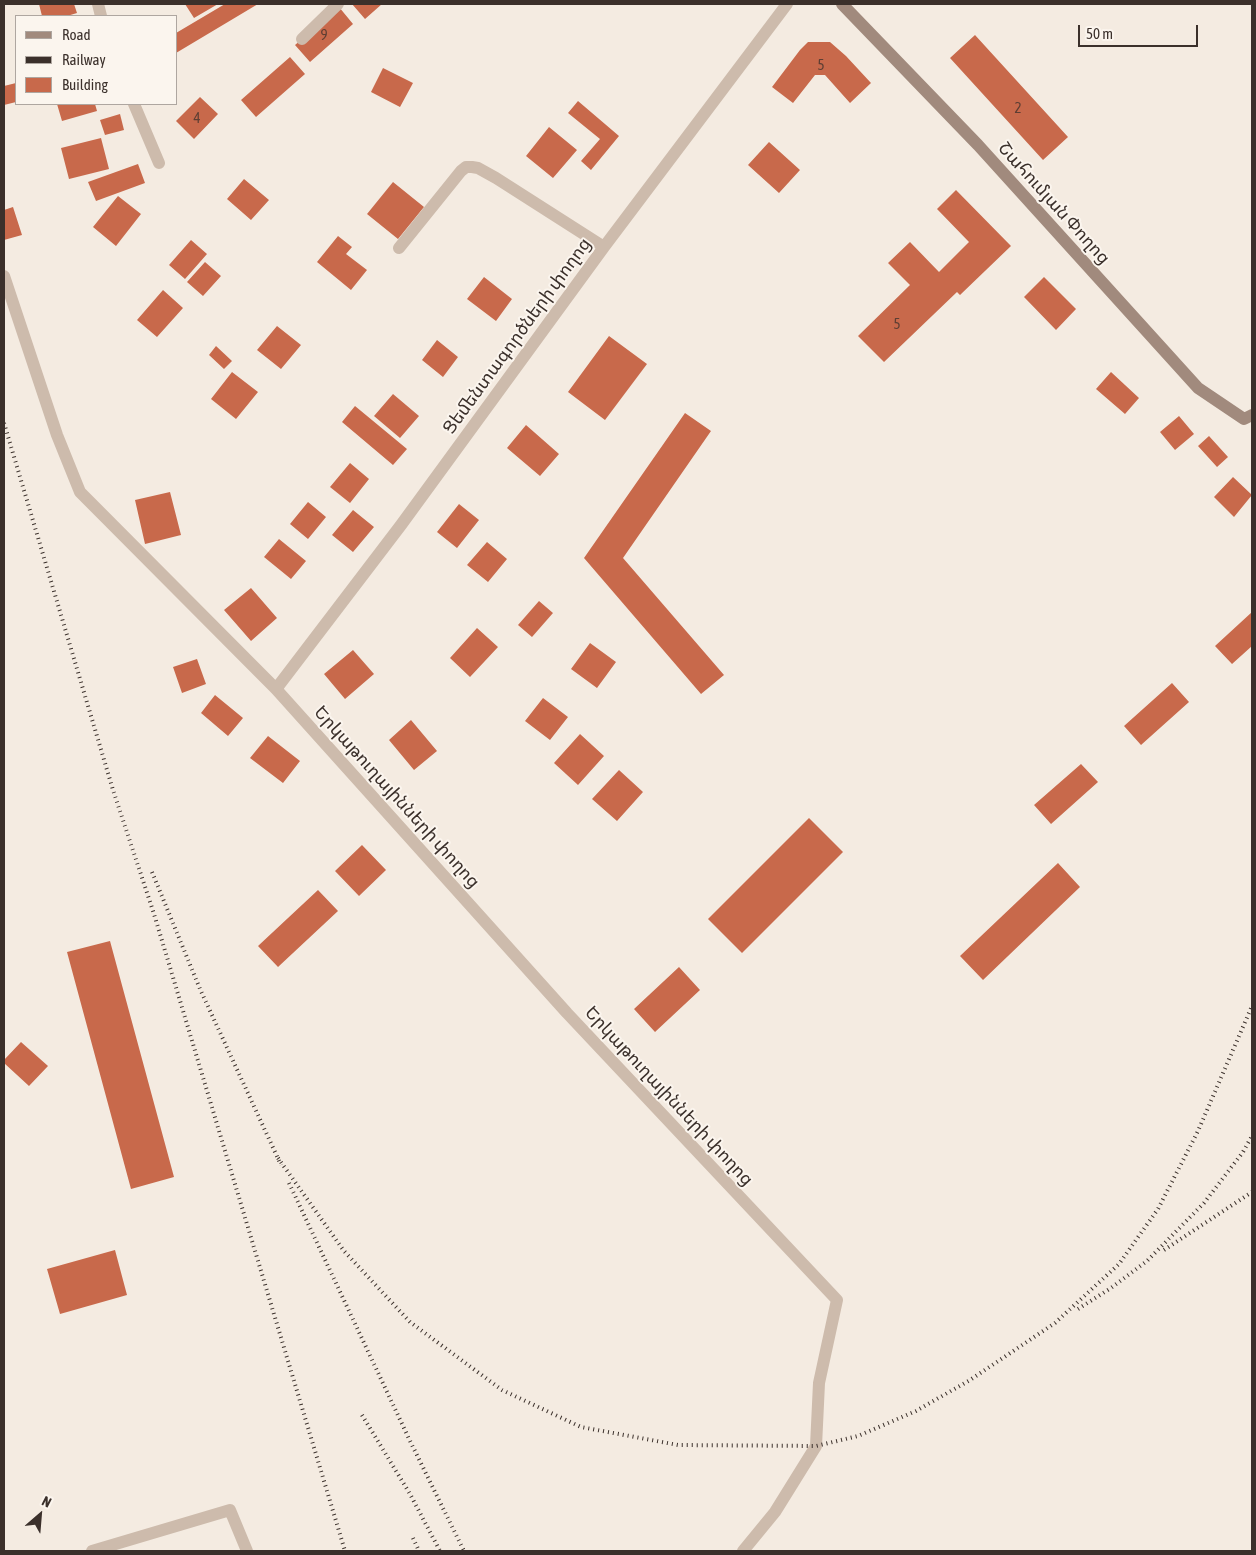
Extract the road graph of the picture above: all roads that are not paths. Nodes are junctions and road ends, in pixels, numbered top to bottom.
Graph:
1 (338, 4) edge
2 (787, 4) edge
3 (842, 4) edge
4 (302, 40) dead end
5 (134, 105) edge
6 (159, 164) dead end
7 (604, 247) junction
8 (399, 248) dead end
9 (4, 276) edge
10 (1248, 417) edge
11 (276, 689) junction
12 (92, 1551) edge
13 (247, 1551) edge
14 (743, 1551) edge

1 - 4 street
2 - 7 street, Ցեմենտագործների փողոց
3 - 10 street, Շահումյան Փողոց
5 - 6 street
7 - 8 street
7 - 11 street, Ցեմենտագործների փողոց
9 - 11 street, Երկաթուղայինների փողոց
11 - 14 street, Երկաթուղայինների փողոց
12 - 13 street

